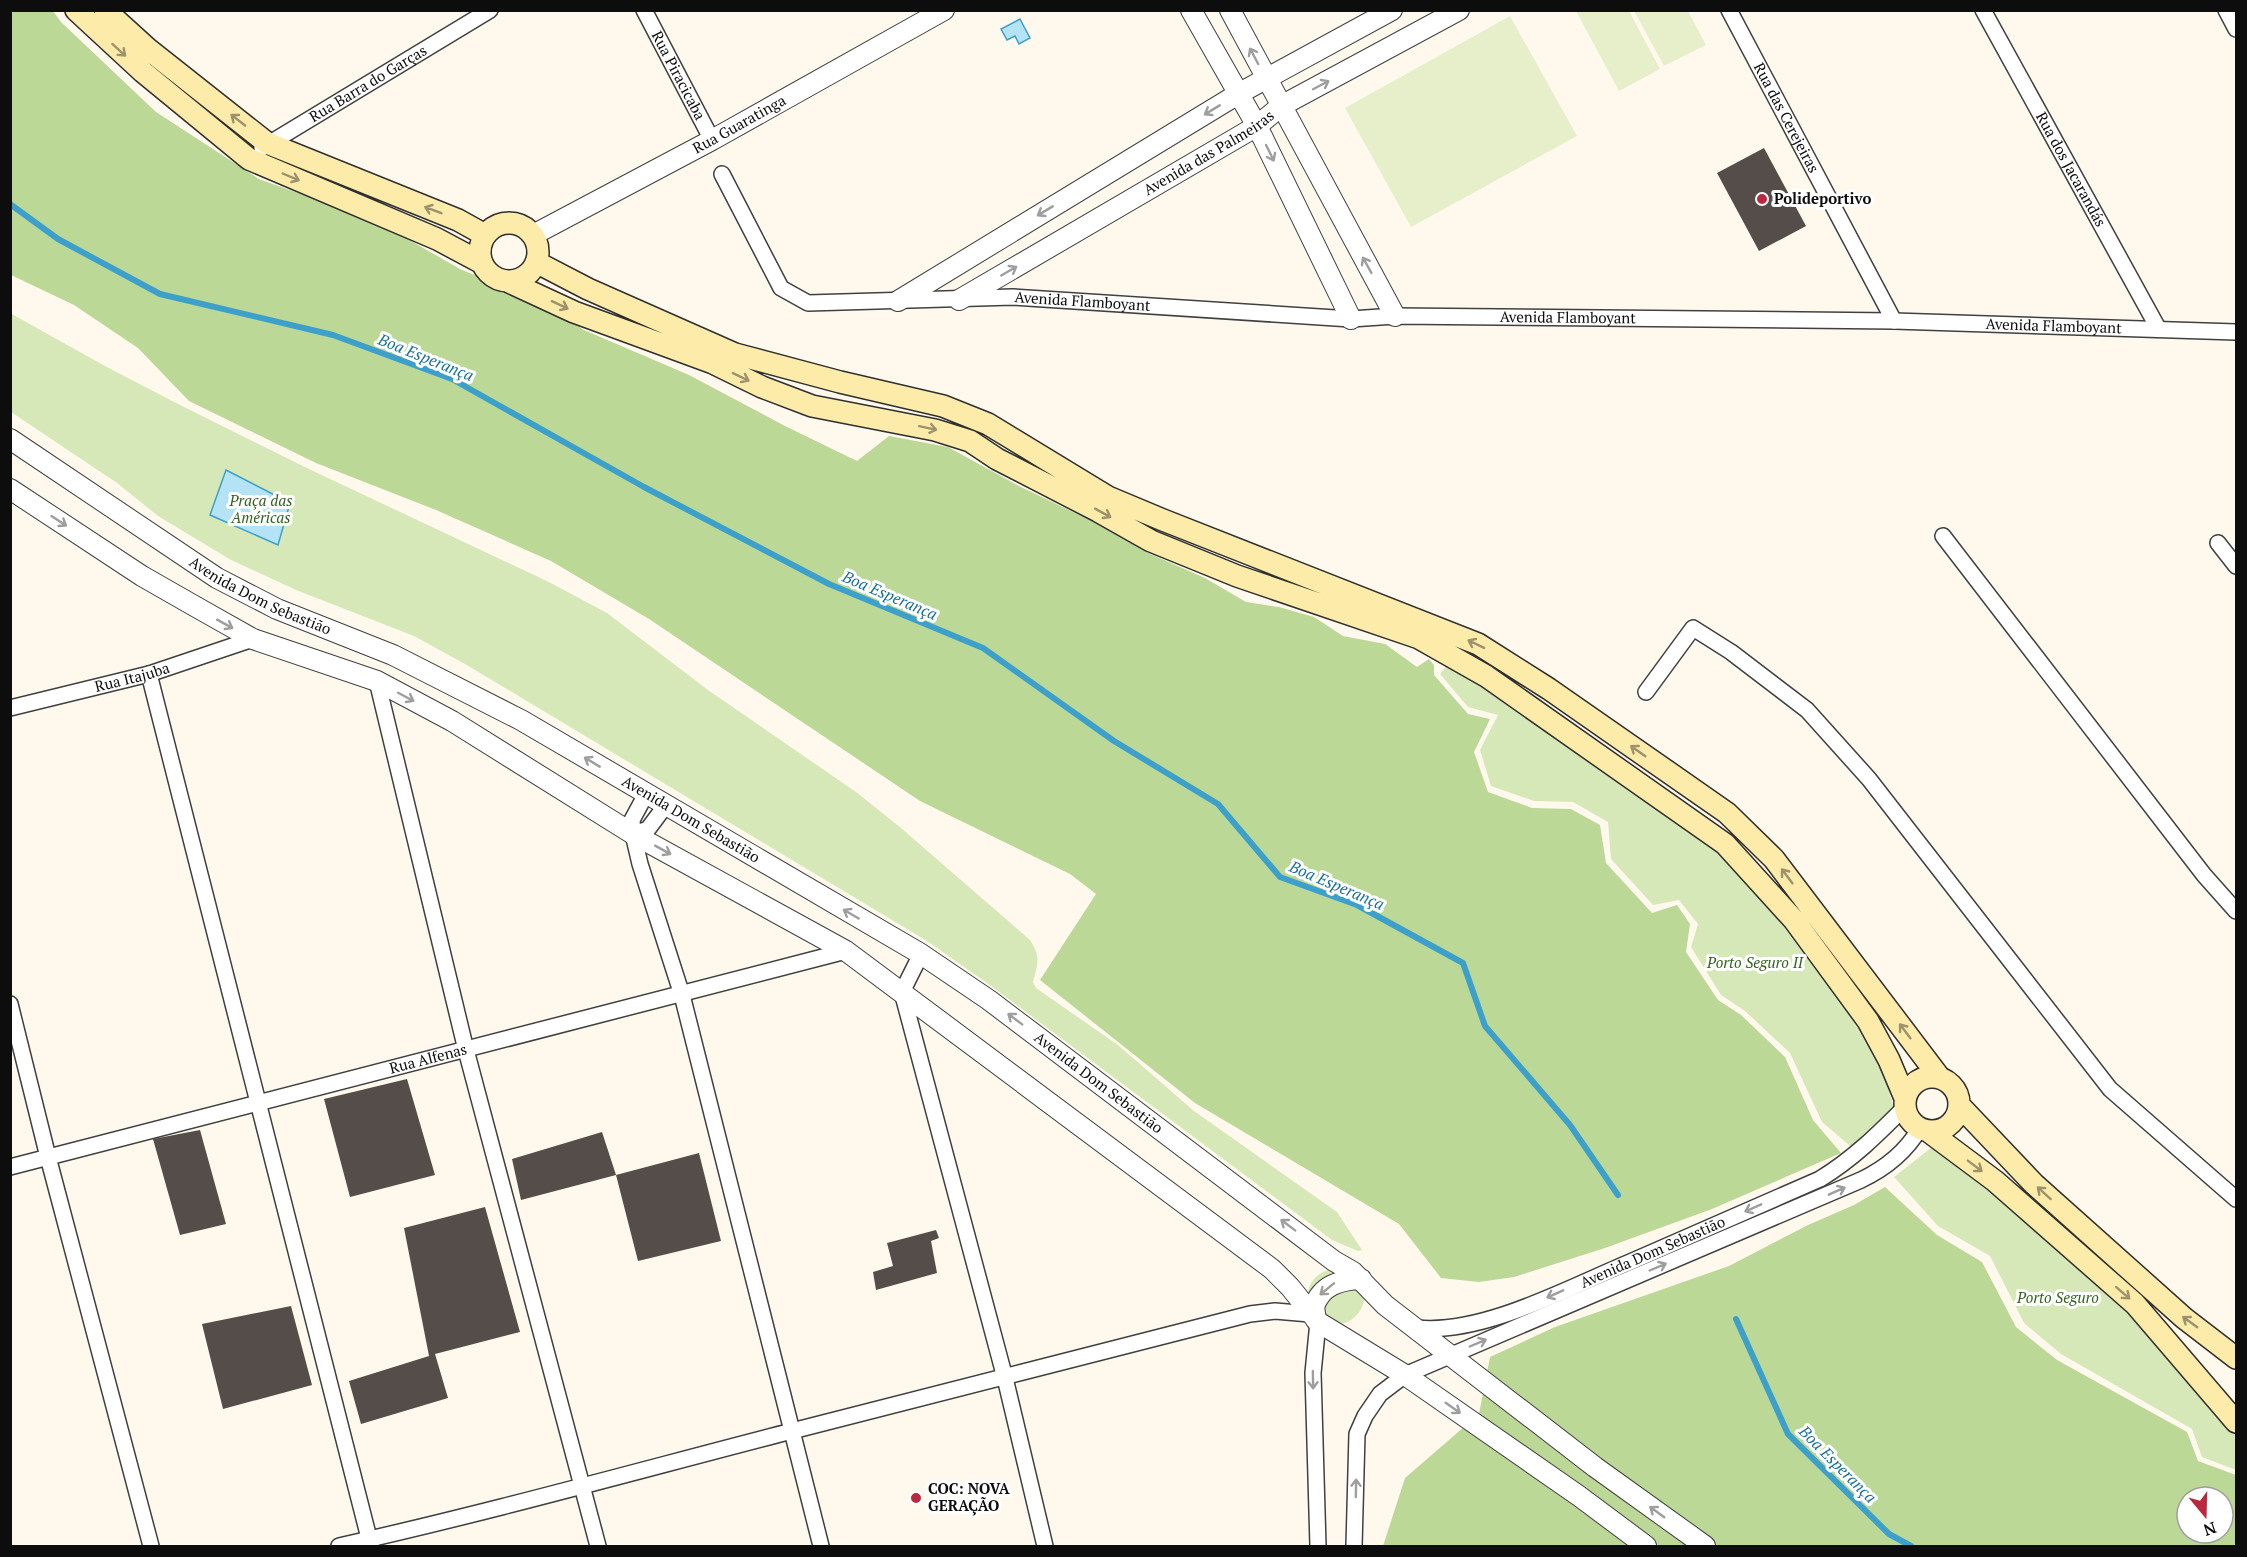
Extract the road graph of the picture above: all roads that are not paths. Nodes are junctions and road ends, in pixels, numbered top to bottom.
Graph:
1 (76, 10) edge
2 (105, 10) edge
3 (490, 10) edge
4 (644, 10) edge
5 (944, 10) edge
6 (1191, 10) edge
7 (1230, 10) edge
8 (1392, 10) edge
9 (1459, 10) edge
10 (1729, 10) edge
11 (1983, 10) edge
12 (2226, 10) edge
13 (2236, 29) edge
14 (1266, 79) junction
15 (1238, 94) junction
16 (1281, 106) junction
17 (1257, 126) junction
18 (712, 140) junction
19 (267, 143) junction
20 (249, 159) junction
21 (722, 174) dead end
22 (485, 235) junction
23 (533, 235) junction
24 (536, 262) junction
25 (482, 263) junction
26 (507, 281) junction
27 (959, 300) junction
28 (898, 301) junction
29 (1395, 316) junction
30 (1352, 319) junction
31 (1894, 321) junction
32 (2158, 328) junction
33 (2236, 332) edge
34 (10, 439) edge
35 (10, 489) edge
36 (1943, 536) dead end
37 (2218, 543) dead end
38 (2236, 566) edge
39 (253, 639) junction
40 (148, 674) junction
41 (377, 681) junction
42 (1647, 692) dead end
43 (10, 708) edge
44 (646, 794) junction
45 (666, 806) junction
46 (633, 834) junction
47 (2236, 911) edge
48 (846, 951) junction
49 (921, 954) junction
50 (902, 992) junction
51 (682, 995) junction
52 (10, 1004) edge
53 (466, 1050) junction
54 (1940, 1078) junction
55 (258, 1103) junction
56 (1905, 1103) junction
57 (1959, 1105) junction
58 (1924, 1129) junction
59 (48, 1157) junction
60 (10, 1167) edge
61 (2236, 1199) edge
62 (1361, 1279) junction
63 (1314, 1319) junction
64 (1417, 1328) junction
65 (1451, 1355) junction
66 (2236, 1358) edge
67 (1398, 1370) junction
68 (1005, 1378) junction
69 (2236, 1422) edge
70 (792, 1431) junction
71 (583, 1488) junction
72 (371, 1543) edge
73 (151, 1546) edge
74 (339, 1546) edge
75 (598, 1546) edge
76 (821, 1546) edge
77 (1045, 1546) edge
78 (1318, 1546) edge
79 (1354, 1546) edge
80 (1646, 1546) edge
81 (1705, 1546) edge

1 -> 20 main road
19 -> 2 main road
3 - 19 street, Rua Barra do Garças
4 - 18 street, Rua Piracicaba
5 - 18 street, Rua Guaratinga
6 - 15 street
14 -> 7 street
8 - 14 street
16 -> 9 street, Avenida das Palmeiras
10 - 31 street, Rua das Cerejeiras
11 - 32 street, Rua dos Jacarandás
12 - 13 street
14 - 15 street
14 - 16 street
15 - 17 street
15 -> 28 street
16 - 17 street, Avenida das Palmeiras
29 -> 16 street
27 -> 17 street, Avenida das Palmeiras
17 -> 30 street
18 - 23 street, Rua Guaratinga
19 - 20 street, Rua Barra do Garças
22 -> 19 main road
20 -> 25 main road
21 - 28 street, Avenida Flamboyant
22 - 23 main road
22 - 25 main road
23 - 24 main road
24 - 26 main road
54 -> 24 main road
25 - 26 main road
26 -> 56 main road
27 - 28 street, Avenida Flamboyant
27 - 30 street, Avenida Flamboyant
29 - 30 street, Avenida Flamboyant
29 - 31 street, Avenida Flamboyant
31 - 32 street, Avenida Flamboyant
32 - 33 street, Avenida Flamboyant
44 -> 34 street, Avenida Dom Sebastião
35 -> 39 street
36 - 47 street
37 - 38 street
39 - 40 street, Rua Itajuba
39 - 41 street
40 - 43 street, Rua Itajuba
40 - 55 street
41 -> 46 street
41 - 53 street
42 - 61 street
44 - 45 street, Avenida Dom Sebastião
44 - 46 street
45 - 46 street
49 -> 45 street, Avenida Dom Sebastião
46 -> 48 street
46 - 51 street
48 - 50 street
48 - 51 street, Rua Alfenas
49 - 50 street
62 -> 49 street, Avenida Dom Sebastião
50 - 63 street
50 - 68 street
51 - 53 street, Rua Alfenas
51 - 70 street
52 - 59 street
53 - 55 street, Rua Alfenas
53 - 71 street
54 - 56 main road
54 - 57 main road
55 - 59 street, Rua Alfenas
55 - 72 street
56 - 58 main road
56 -> 64 street, Avenida Dom Sebastião
57 - 58 main road
66 -> 57 main road
65 -> 58 street, Avenida Dom Sebastião
58 -> 69 main road
59 - 60 street, Rua Alfenas
59 - 73 street
62 -> 63 street
62 - 64 street, Avenida Dom Sebastião
63 - 67 street
63 - 68 street
63 -> 78 street
64 - 65 street
65 - 67 street, Avenida Dom Sebastião
81 -> 65 street
79 -> 67 street, Avenida Dom Sebastião
67 -> 80 street
68 - 70 street
68 - 77 street
70 - 71 street
70 - 76 street
71 - 72 street
71 - 75 street
72 - 74 street

